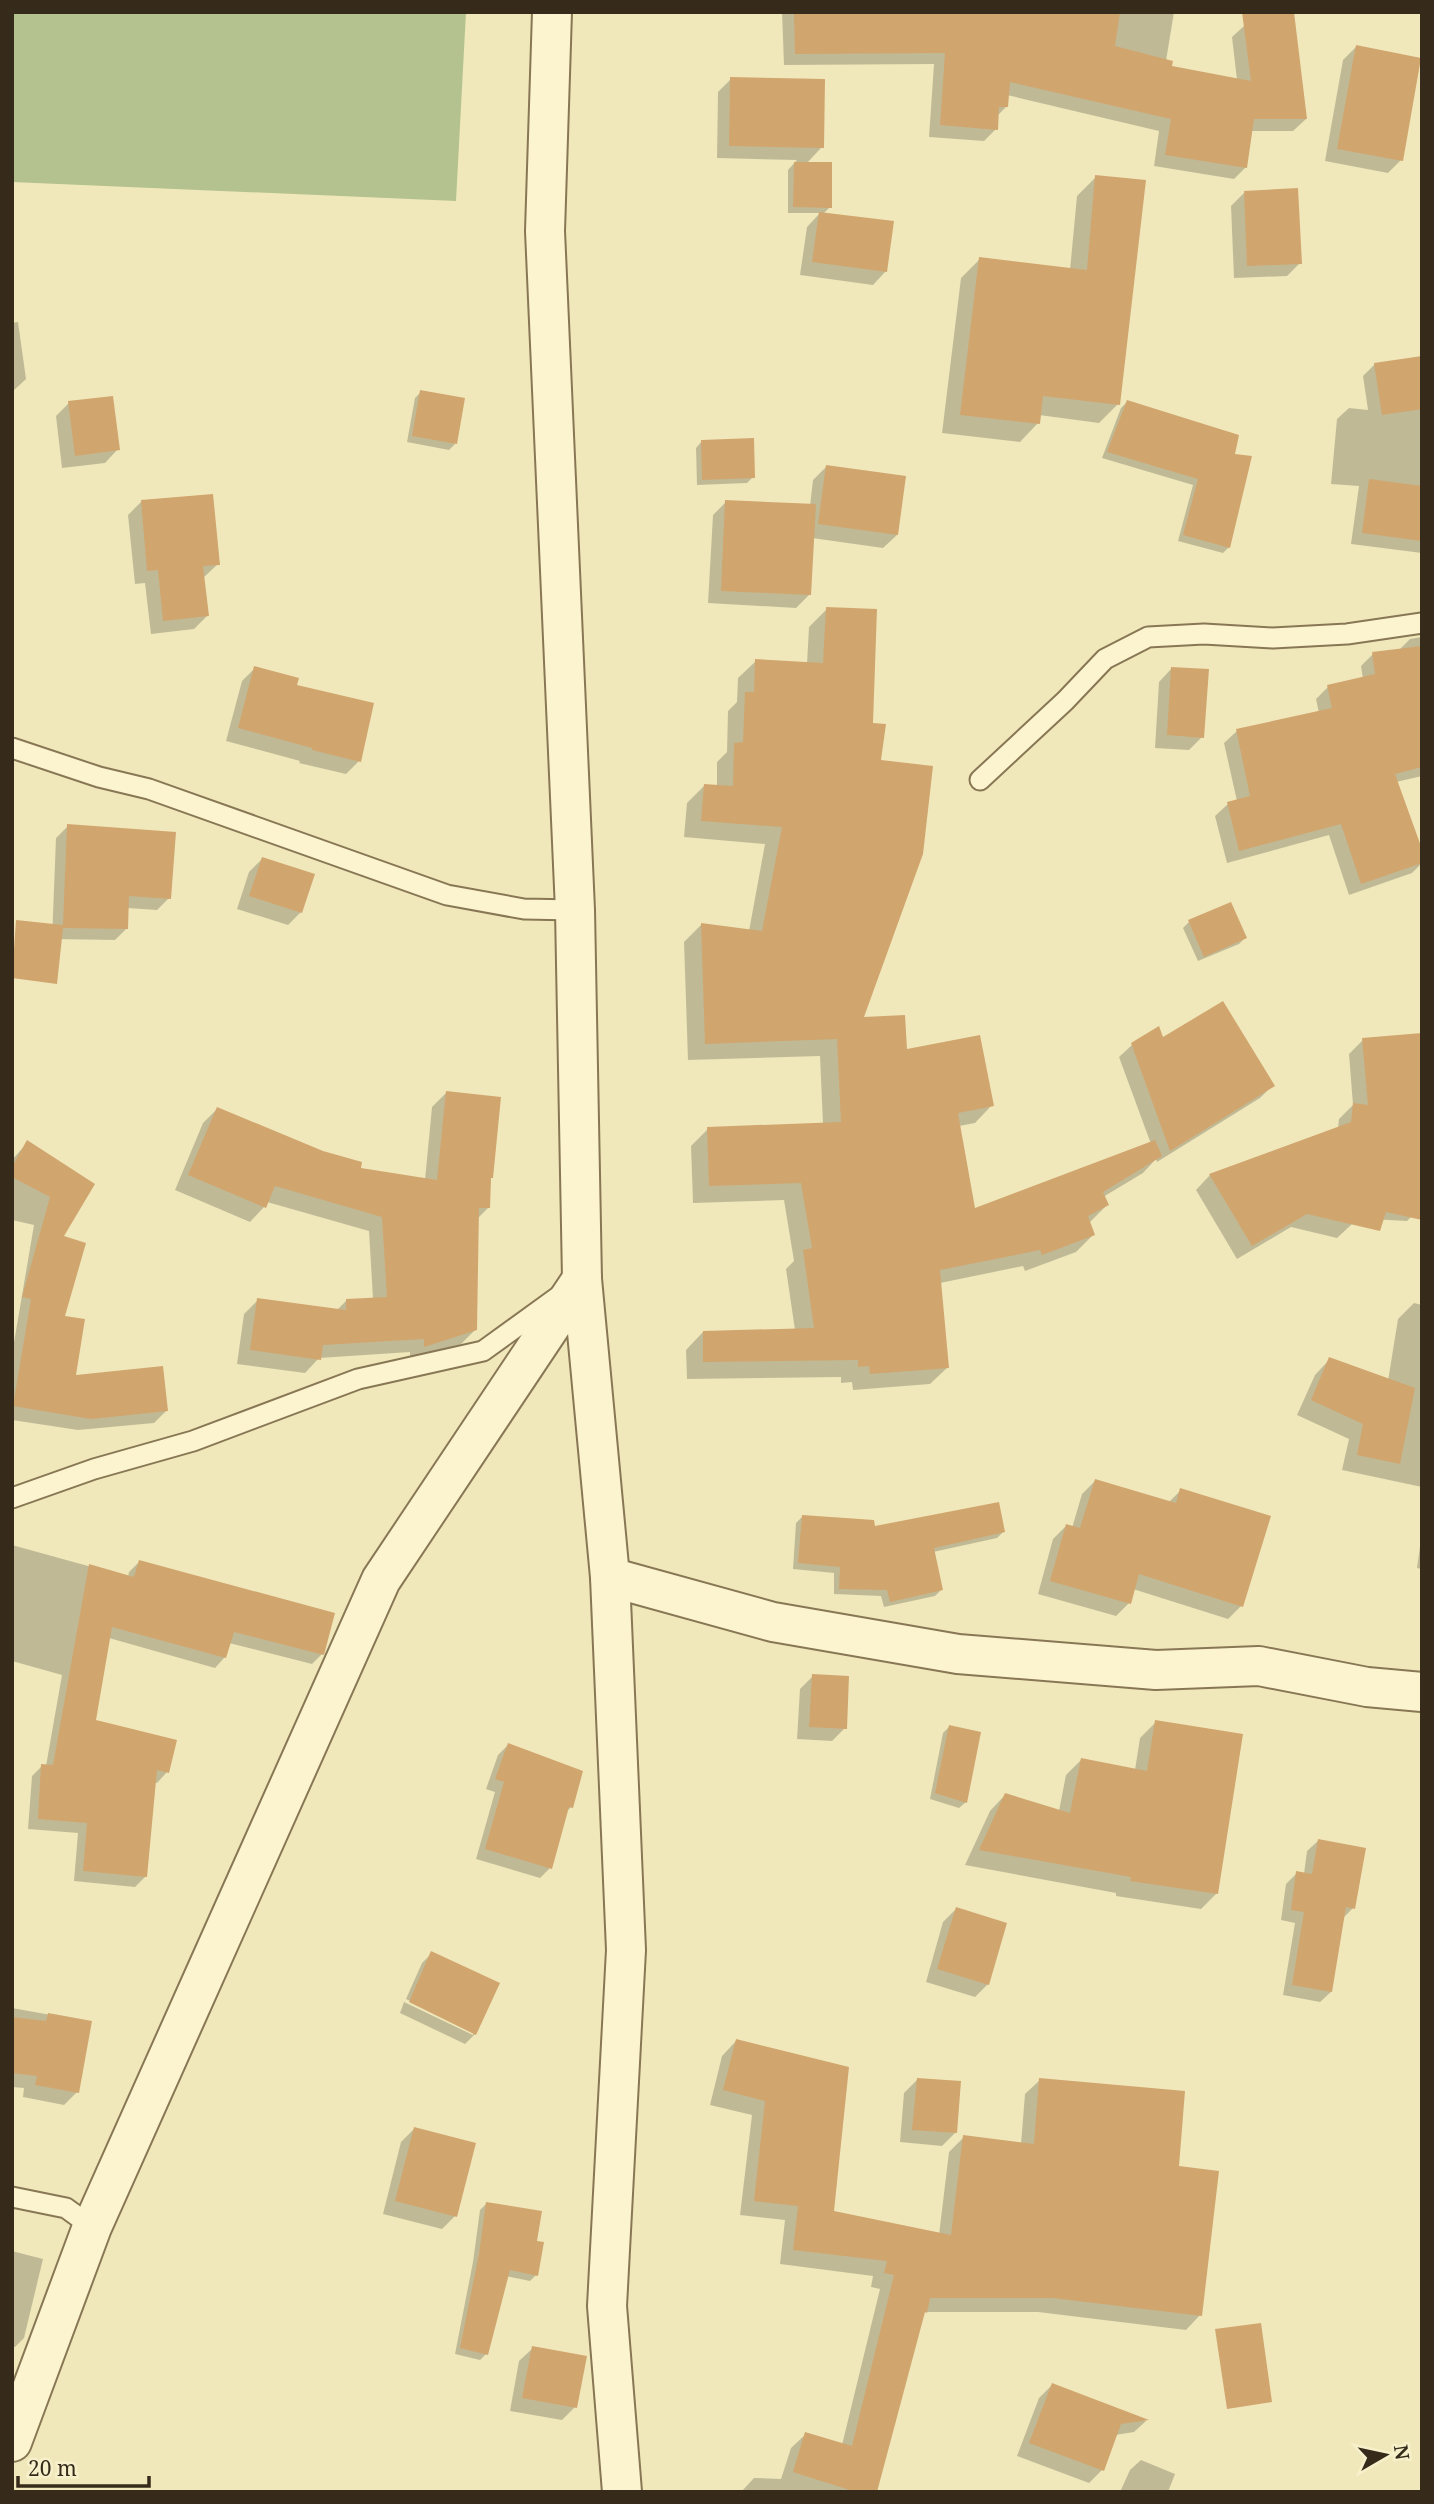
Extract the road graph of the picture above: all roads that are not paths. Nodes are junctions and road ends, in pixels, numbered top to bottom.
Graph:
1 (552, 12) edge
2 (1422, 624) edge
3 (12, 748) edge
4 (980, 780) dead end
5 (575, 910) junction
6 (582, 1279) junction
7 (12, 1498) edge
8 (610, 1577) junction
9 (1422, 1692) edge
10 (12, 2197) edge
11 (92, 2227) junction
12 (12, 2442) edge
13 (622, 2492) edge

1 - 5 street
2 - 4 lane
3 - 5 lane
5 - 6 street
6 - 7 lane
6 - 8 street
6 - 11 street
8 - 9 street
8 - 13 street
10 - 11 lane
11 - 12 street

